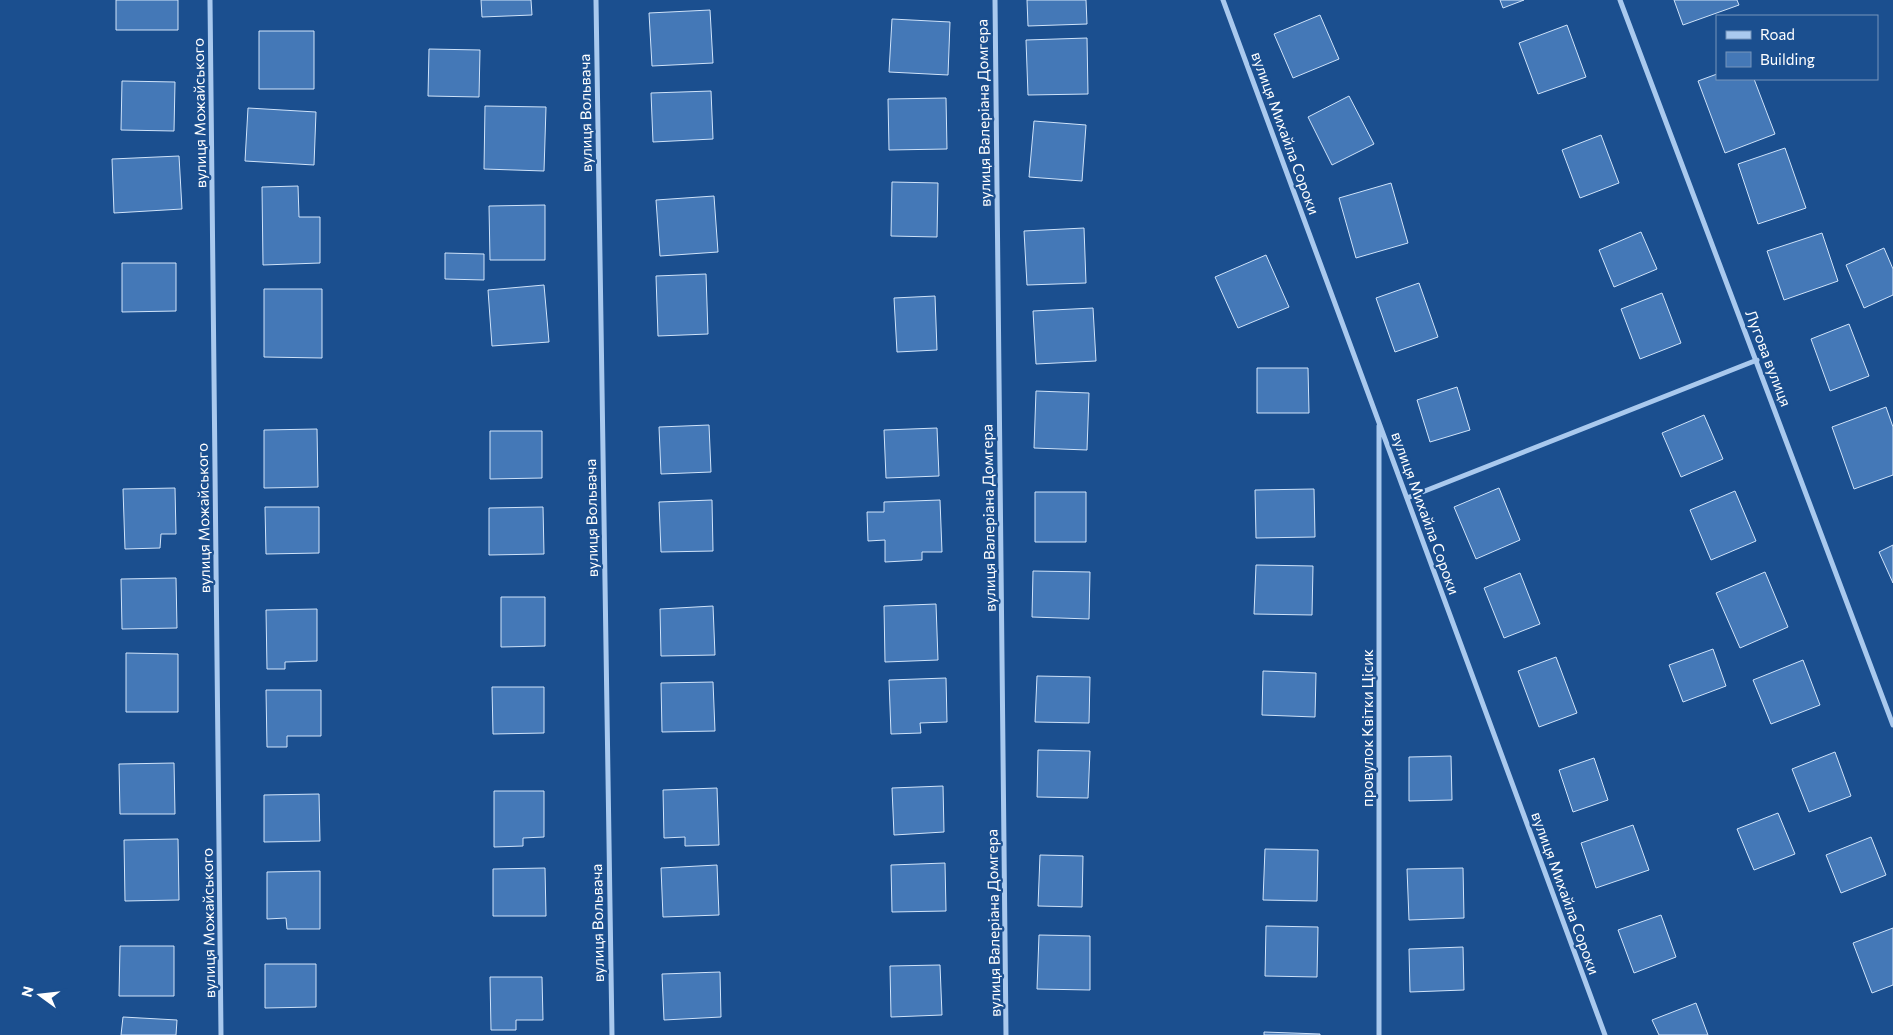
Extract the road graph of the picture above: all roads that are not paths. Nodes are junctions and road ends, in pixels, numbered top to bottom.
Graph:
1 (210, 0) edge
2 (596, 0) edge
3 (994, 0) edge
4 (1223, 0) edge
5 (1620, 0) edge
6 (1757, 360) junction
7 (1379, 422) junction
8 (1407, 498) junction
9 (1893, 724) edge
10 (222, 1035) edge
11 (612, 1035) edge
12 (1006, 1035) edge
13 (1379, 1035) edge
14 (1605, 1035) edge

1 - 10 street, вулиця Можайського
2 - 11 street, вулиця Вольвача
3 - 12 street, вулиця Валеріана Домгера
4 - 7 street, вулиця Михайла Сороки
5 - 6 street, Лугова вулиця
6 - 8 street
6 - 9 street, Лугова вулиця
7 - 8 street, вулиця Михайла Сороки
7 - 13 street, провулок Квітки Цісик
8 - 14 street, вулиця Михайла Сороки

